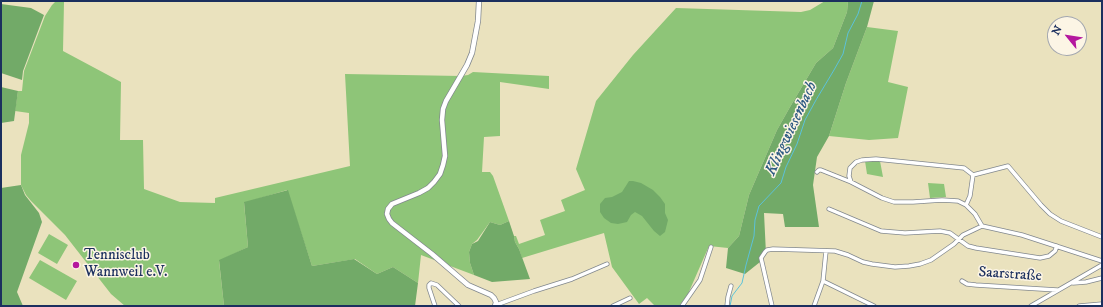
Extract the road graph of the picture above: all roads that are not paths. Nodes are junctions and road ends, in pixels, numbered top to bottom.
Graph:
1 (479, 1) edge
2 (817, 172) dead end
3 (973, 175) junction
4 (851, 182) junction
5 (966, 205) junction
6 (829, 209) dead end
7 (982, 226) junction
8 (1102, 237) edge
9 (958, 239) junction
10 (1057, 246) junction
11 (711, 247) dead end
12 (826, 250) junction
13 (1102, 261) edge
14 (607, 264) dead end
15 (1102, 265) edge
16 (1102, 278) edge
17 (823, 281) junction
18 (962, 281) dead end
19 (1072, 283) junction
20 (731, 286) dead end
21 (1057, 290) junction
22 (630, 298) dead end
23 (1102, 304) edge
24 (496, 305) edge
25 (435, 306) edge
26 (459, 306) edge
27 (613, 306) edge
28 (682, 306) edge
29 (727, 306) edge
30 (772, 306) edge
31 (815, 306) edge
32 (874, 306) edge
33 (1031, 306) edge
34 (1079, 306) edge

1 - 24 street
2 - 4 street
3 - 4 street
3 - 5 street
3 - 8 street
4 - 5 street
5 - 7 street
6 - 9 street
7 - 9 street
7 - 10 street
9 - 10 street
9 - 12 street
10 - 13 street
11 - 28 street
12 - 17 street
12 - 30 street
14 - 24 street
15 - 19 street
16 - 19 street
17 - 31 street
17 - 32 street
18 - 21 street, Saarstraße
19 - 21 street
20 - 29 street
21 - 33 street
22 - 27 street
23 - 34 street
25 - 26 street

